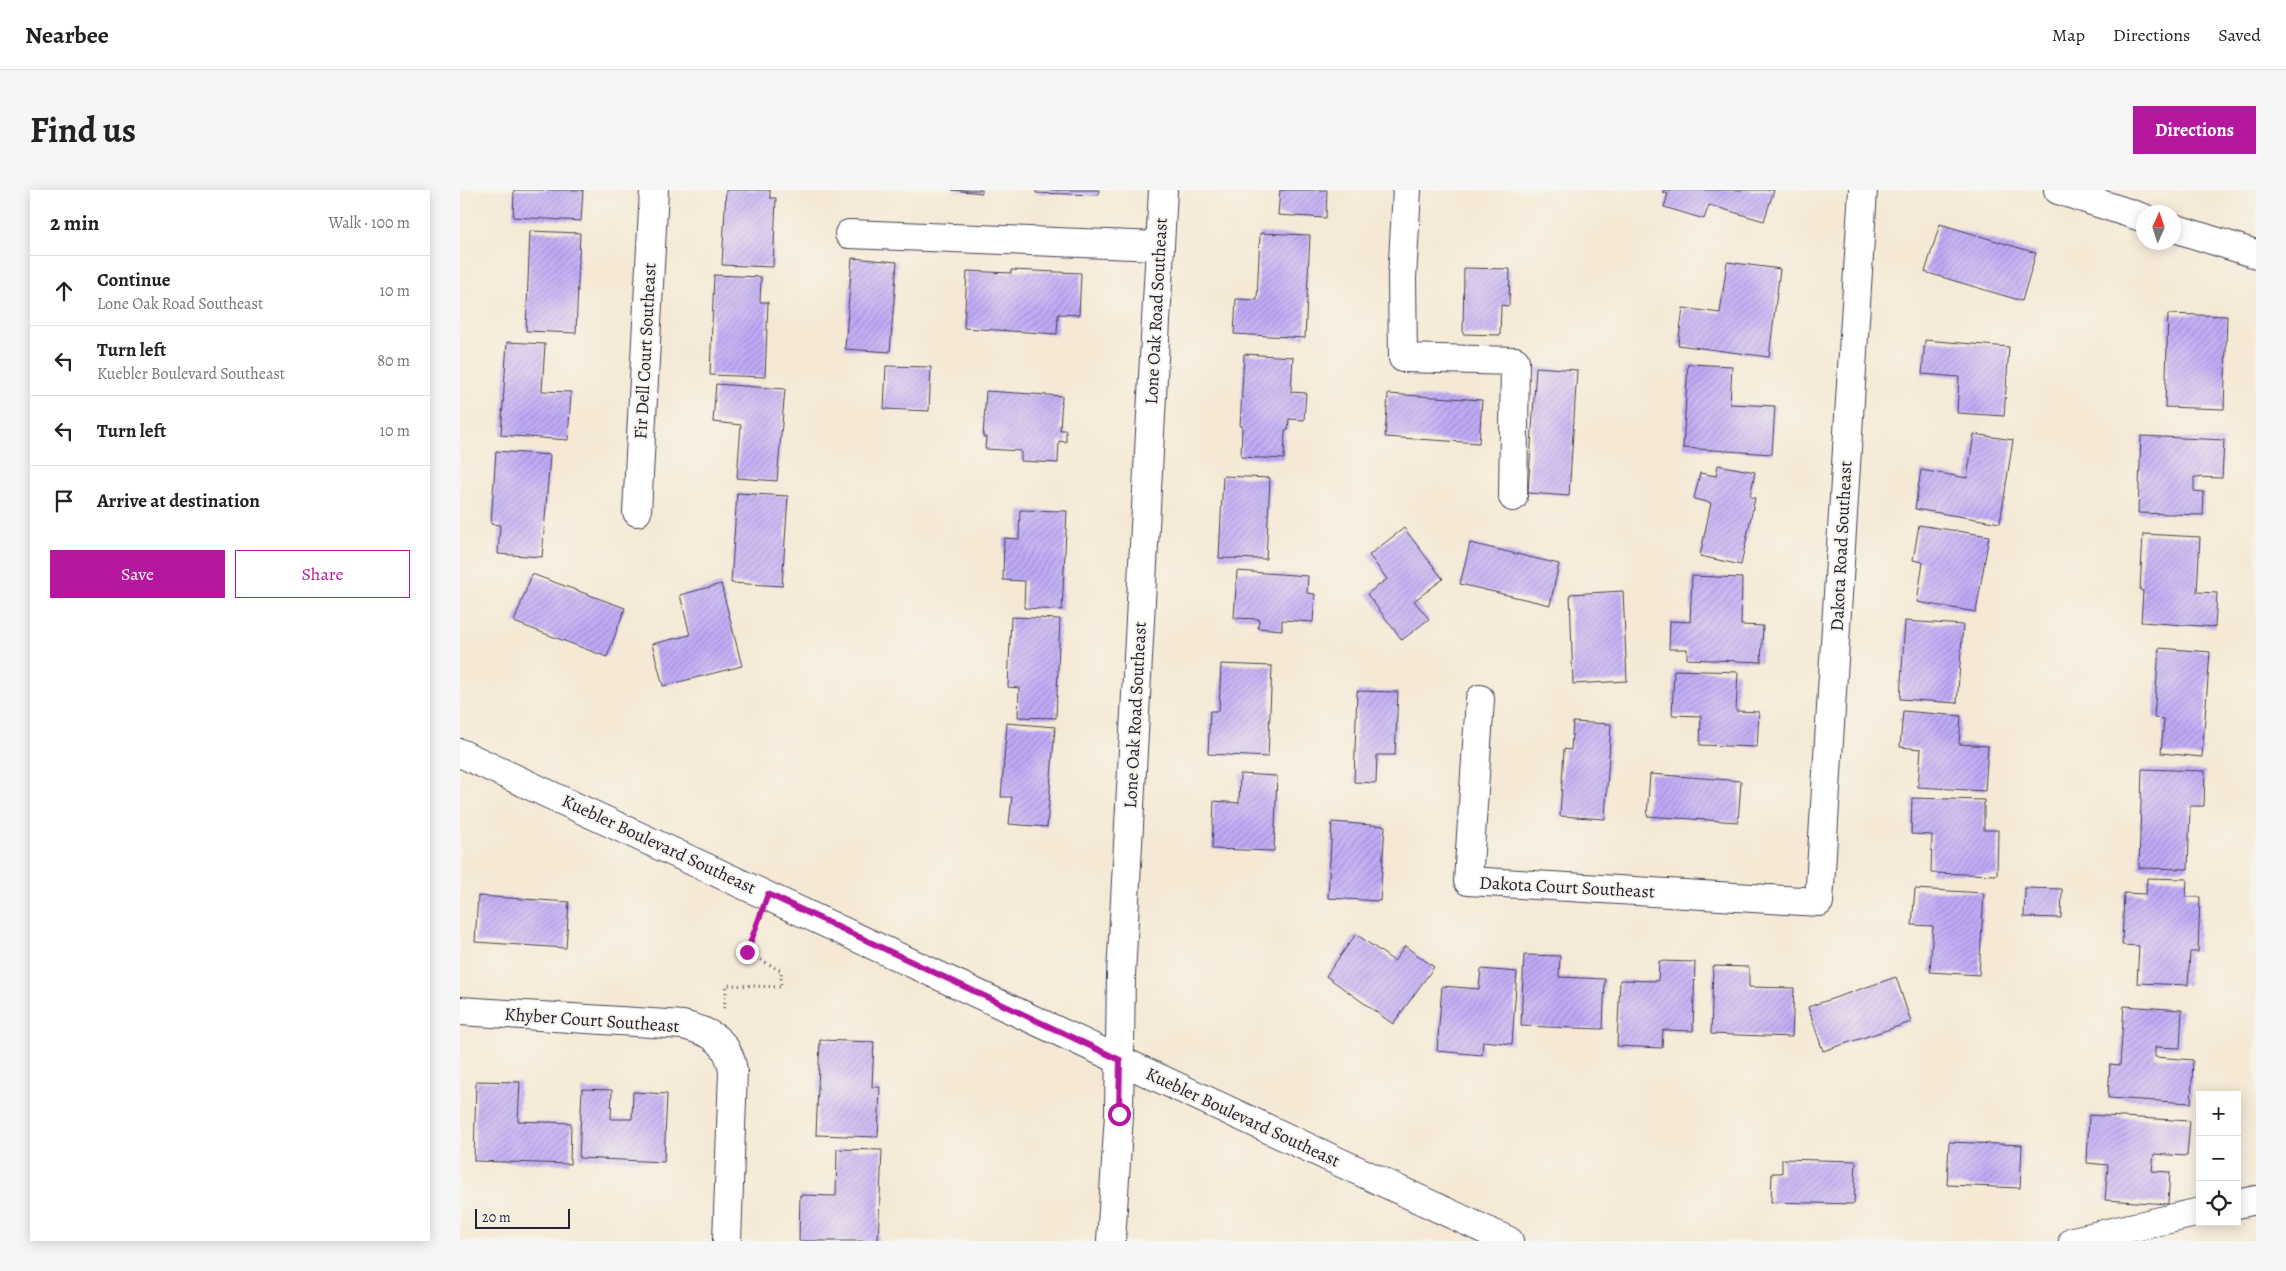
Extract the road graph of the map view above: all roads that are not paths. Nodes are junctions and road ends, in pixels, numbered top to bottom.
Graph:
1 (654, 190) edge
2 (1163, 190) edge
3 (1407, 190) edge
4 (1863, 190) edge
5 (2058, 190) edge
6 (2136, 215) edge
7 (2181, 230) edge
8 (850, 234) dead end
9 (1160, 246) junction
10 (2256, 254) edge
11 (1513, 497) dead end
12 (637, 512) dead end
13 (1480, 699) dead end
14 (460, 753) edge
15 (1819, 902) joint
16 (460, 1011) edge
17 (1120, 1060) junction
18 (2256, 1200) edge
19 (2241, 1203) edge
20 (2196, 1213) edge
21 (727, 1241) edge
22 (1111, 1241) edge
23 (1509, 1241) edge
24 (2073, 1241) edge

1 - 12 street, Fir Dell Court Southeast
2 - 9 street, Lone Oak Road Southeast
3 - 11 street
4 - 15 street, Dakota Road Southeast
5 - 6 street
7 - 10 street
8 - 9 street
9 - 17 street, Lone Oak Road Southeast
13 - 15 street, Dakota Court Southeast
14 - 17 street, Kuebler Boulevard Southeast
16 - 21 street, Khyber Court Southeast
17 - 22 street, Lone Oak Road Southeast
17 - 23 street, Kuebler Boulevard Southeast
18 - 19 street
20 - 24 street

